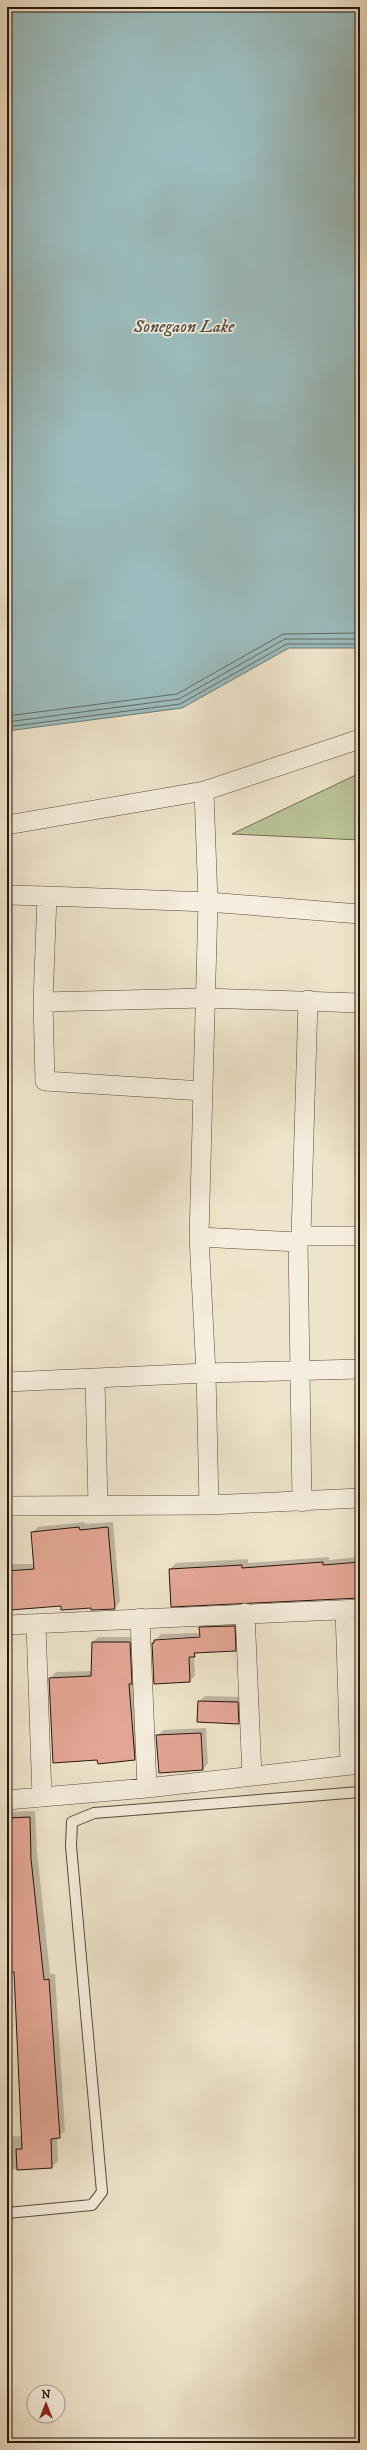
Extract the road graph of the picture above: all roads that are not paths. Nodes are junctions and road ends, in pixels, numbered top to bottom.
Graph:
1 (360, 739) edge
2 (204, 790) junction
3 (7, 825) edge
4 (7, 895) edge
5 (47, 896) junction
6 (208, 902) junction
7 (360, 914) edge
8 (204, 998) junction
9 (308, 1000) junction
10 (43, 1002) junction
11 (360, 1003) edge
12 (202, 1091) junction
13 (360, 1236) edge
14 (199, 1237) junction
15 (300, 1239) junction
16 (360, 1369) edge
17 (300, 1372) junction
18 (206, 1373) junction
19 (95, 1378) junction
20 (7, 1382) edge
21 (360, 1498) edge
22 (302, 1502) junction
23 (209, 1505) junction
24 (7, 1506) edge
25 (98, 1506) junction
26 (352, 1610) edge
27 (245, 1613) junction
28 (140, 1618) junction
29 (7, 1625) edge
30 (36, 1625) junction
31 (355, 1764) edge
32 (252, 1776) junction
33 (147, 1788) junction
34 (360, 1792) edge
35 (42, 1797) junction
36 (7, 1800) edge
37 (7, 2212) edge

1 - 2 street
2 - 3 street
2 - 6 street
4 - 5 street
5 - 6 street
5 - 10 street
6 - 7 street
6 - 8 street
8 - 9 street
8 - 10 street
8 - 12 street
9 - 11 street
9 - 15 street
10 - 12 street
12 - 14 street
13 - 15 street
14 - 15 street
14 - 18 street
15 - 17 street
16 - 17 street
17 - 18 street
17 - 22 street
18 - 19 street
18 - 23 street
19 - 20 street
19 - 25 street
21 - 22 street
22 - 23 street
23 - 25 street
24 - 25 street
26 - 27 street
26 - 31 street
27 - 28 street
27 - 32 street
28 - 30 street
28 - 33 street
29 - 30 street
30 - 35 street
31 - 32 street
32 - 33 street
33 - 35 street
34 - 37 lane
35 - 36 street

